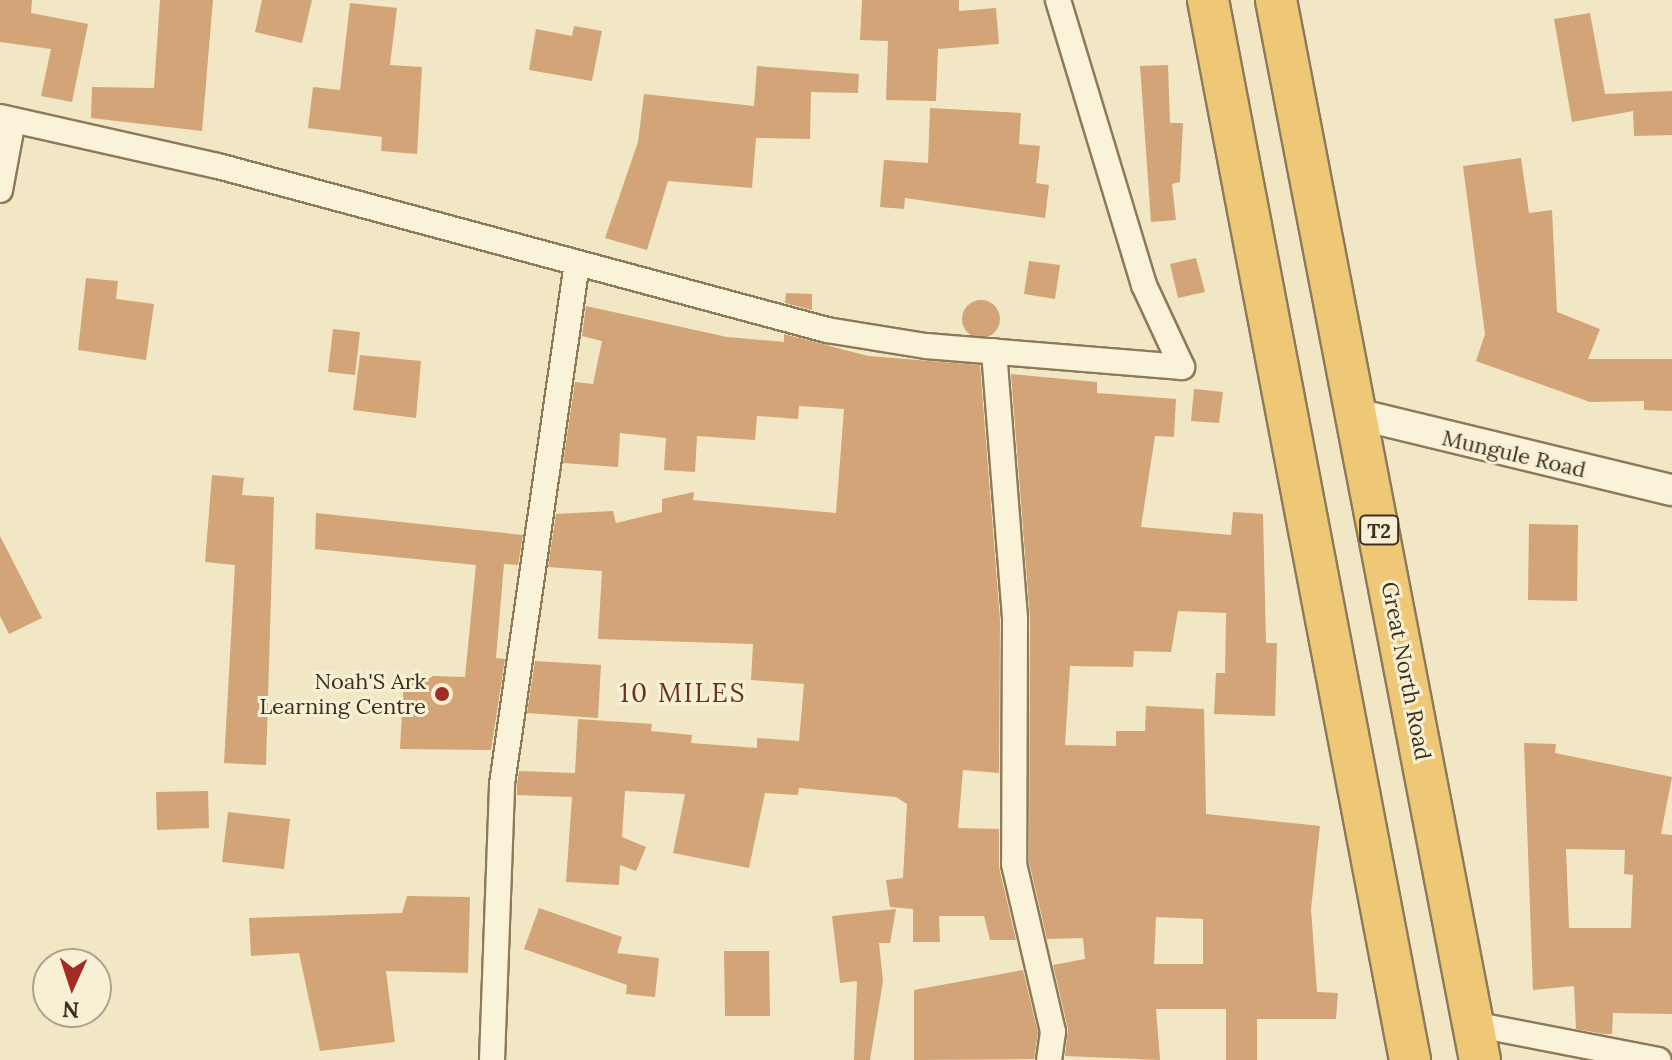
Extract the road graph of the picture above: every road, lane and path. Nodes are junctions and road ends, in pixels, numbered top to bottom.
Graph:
1 (1058, 0) edge
2 (1208, 0) edge
3 (1276, 0) edge
4 (7, 118) edge
5 (0, 190) edge
6 (577, 263) junction
7 (994, 351) junction
8 (1357, 414) junction
9 (1672, 490) edge
10 (1476, 1042) edge
11 (492, 1060) edge
12 (1049, 1060) edge
13 (1410, 1060) edge
14 (1659, 1060) edge

1 - 7 street
2 - 13 highway
3 - 8 highway, Great North Road / T2
4 - 5 street
4 - 6 street
6 - 7 street
6 - 11 street
7 - 12 street
8 - 9 street, Mungule Road
8 - 10 highway, Great North Road / T2
10 - 14 street

